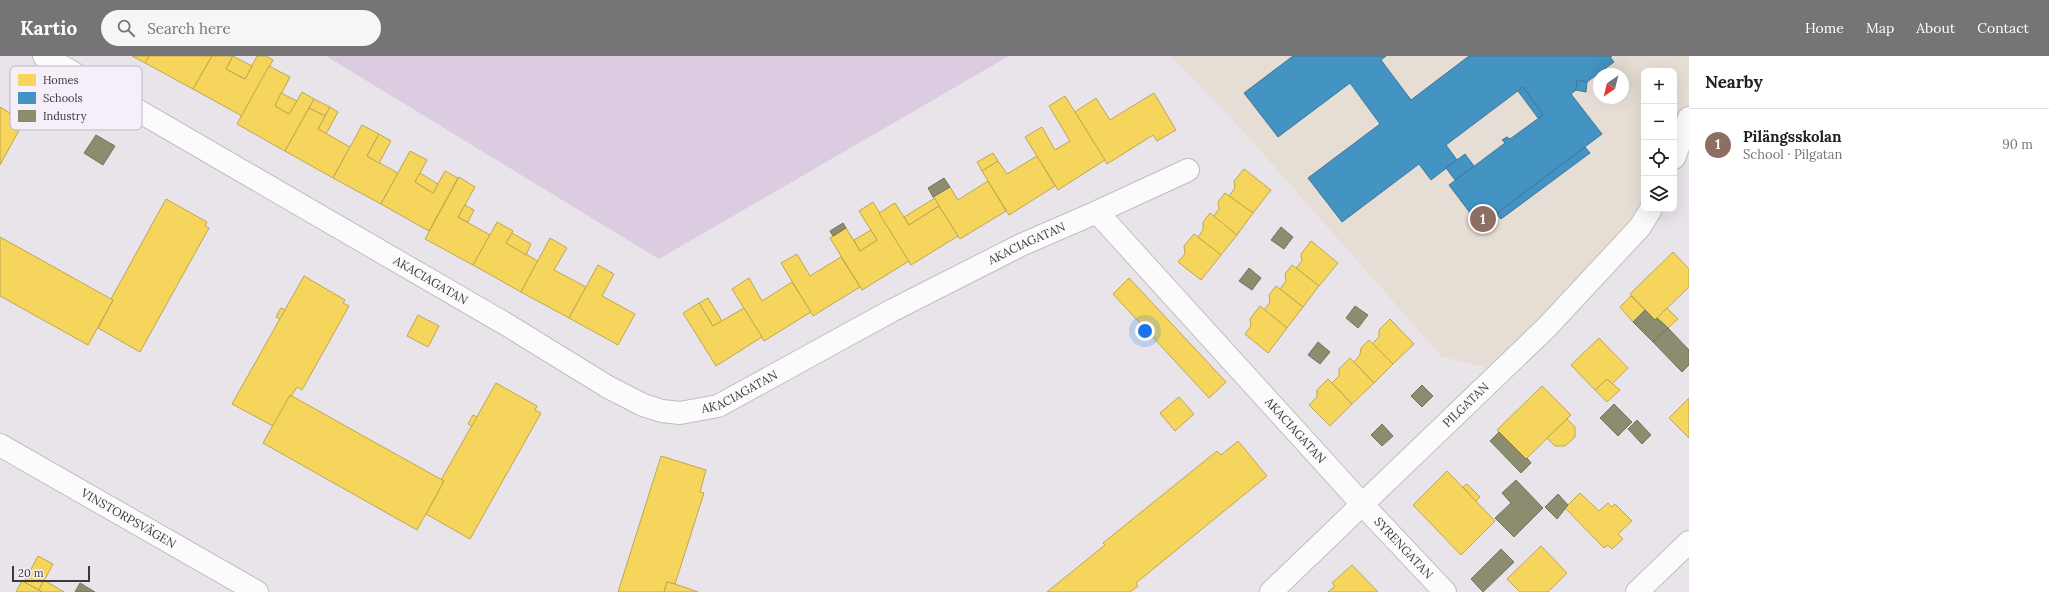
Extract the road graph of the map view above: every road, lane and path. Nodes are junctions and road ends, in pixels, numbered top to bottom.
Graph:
1 (44, 56) edge
2 (61, 66) edge
3 (142, 113) edge
4 (1689, 118) edge
5 (1682, 149) edge
6 (1188, 170) dead end
7 (1097, 212) junction
8 (1649, 212) edge
9 (0, 445) edge
10 (1362, 504) junction
11 (1689, 542) edge
12 (257, 592) edge
13 (1271, 592) edge
14 (1445, 592) edge
15 (1637, 592) edge

1 - 2 street, AKACIAGATAN
3 - 7 street, AKACIAGATAN
4 - 5 street
6 - 7 street
7 - 10 street, AKACIAGATAN
8 - 10 street, PILGATAN
9 - 12 street, VINSTORPSVÄGEN
10 - 13 street, PILGATAN
10 - 14 street, SYRENGATAN
11 - 15 street

